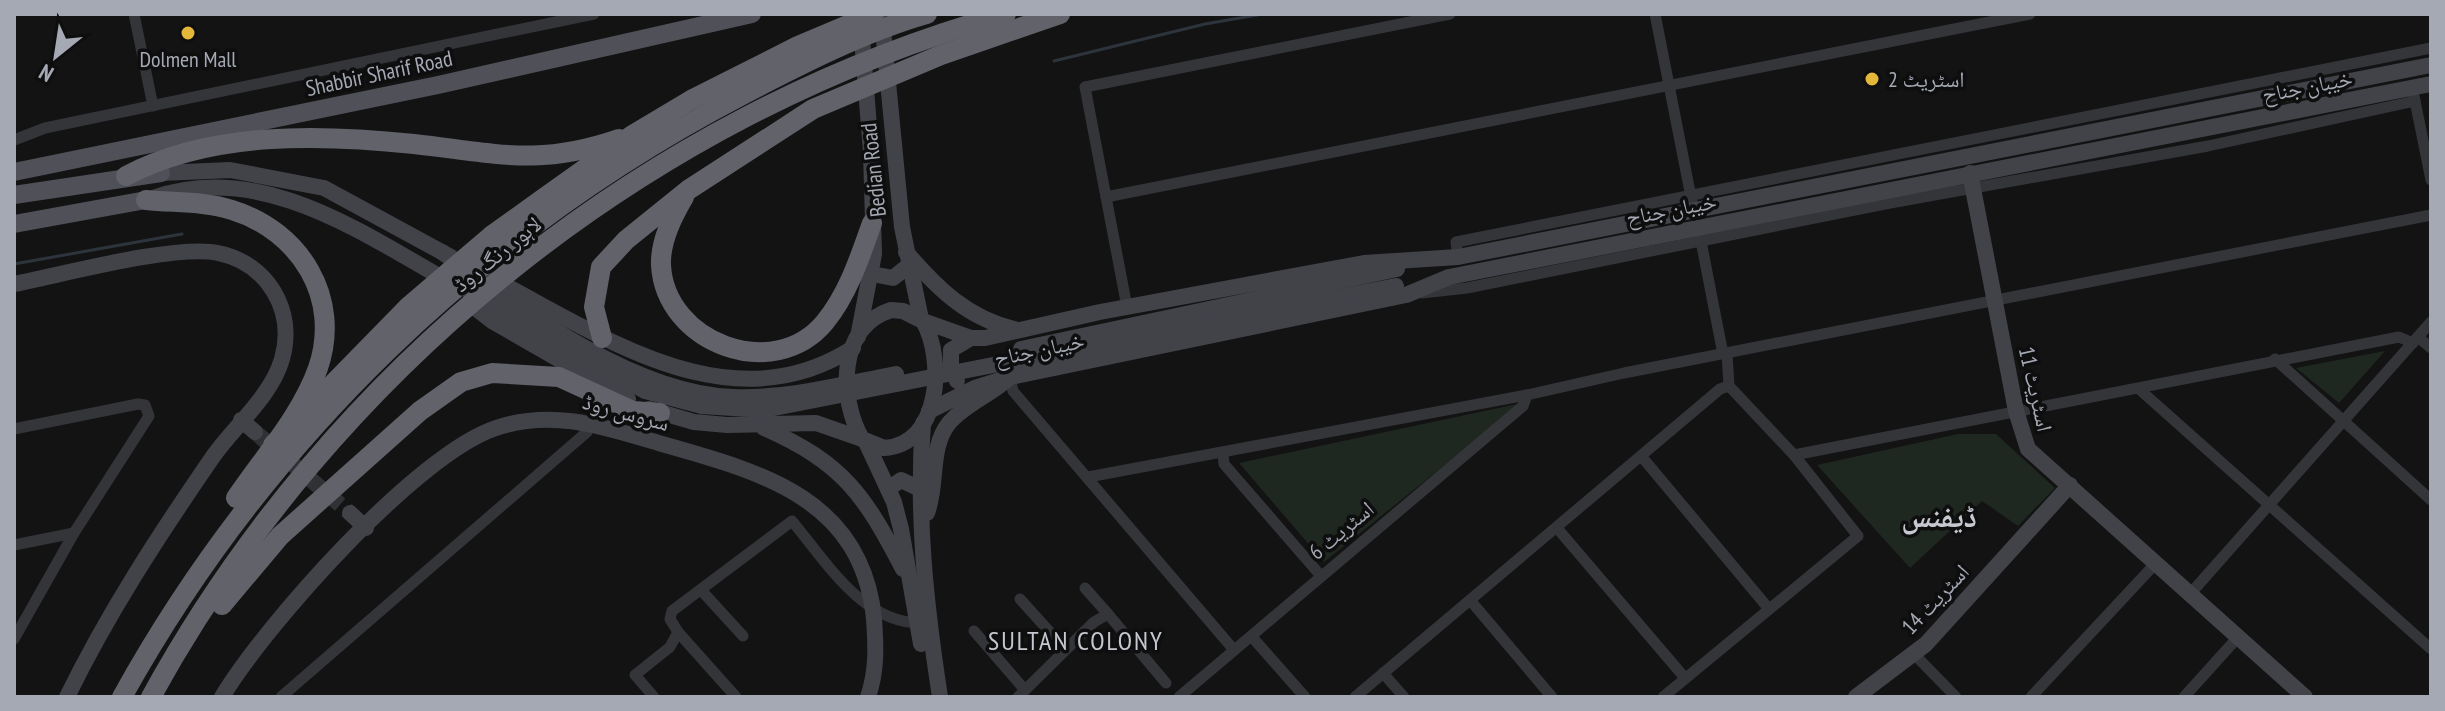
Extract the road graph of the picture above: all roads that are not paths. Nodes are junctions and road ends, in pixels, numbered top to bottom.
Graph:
1 (134, 14) edge
2 (594, 14) edge
3 (695, 14) edge
4 (750, 14) edge
5 (860, 14) edge
6 (874, 14) edge
7 (881, 14) edge
8 (1006, 14) edge
9 (1060, 14) edge
10 (1450, 14) edge
11 (1655, 14) edge
12 (2030, 14) edge
13 (924, 15) edge
14 (722, 21) junction
15 (2431, 48) edge
16 (806, 53) junction
17 (2431, 65) edge
18 (2431, 84) edge
19 (1669, 85) junction
20 (2413, 95) junction
21 (153, 106) junction
22 (634, 134) junction
23 (351, 139) junction
24 (14, 140) edge
25 (14, 172) edge
26 (161, 173) junction
27 (126, 176) junction
28 (2431, 180) edge
29 (1972, 181) junction
30 (688, 190) junction
31 (14, 195) edge
32 (1106, 197) junction
33 (146, 200) junction
34 (2431, 215) edge
35 (1695, 218) junction
36 (872, 223) junction
37 (14, 224) edge
38 (501, 239) junction
39 (442, 252) junction
40 (1458, 257) junction
41 (906, 259) junction
42 (421, 267) junction
43 (872, 274) junction
44 (1449, 277) junction
45 (14, 284) edge
46 (1406, 295) junction
47 (1995, 301) junction
48 (1127, 307) junction
49 (414, 313) junction
50 (922, 320) junction
51 (2431, 322) edge
52 (1014, 329) junction
53 (602, 338) junction
54 (971, 338) junction
55 (2415, 340) junction
56 (855, 345) junction
57 (2431, 348) edge
58 (1725, 353) junction
59 (2275, 359) junction
60 (756, 378) junction
61 (1007, 378) junction
62 (1729, 386) junction
63 (2139, 389) junction
64 (1527, 395) junction
65 (928, 409) junction
66 (2016, 411) junction
67 (660, 413) junction
68 (241, 420) junction
69 (2344, 422) junction
70 (589, 423) junction
71 (777, 425) junction
72 (760, 426) junction
73 (14, 429) edge
74 (255, 432) tunnel mouth
75 (864, 440) junction
76 (273, 445) junction
77 (1223, 454) junction
78 (1794, 455) junction
79 (1642, 457) junction
80 (1088, 477) junction
81 (2070, 485) junction
82 (888, 489) junction
83 (920, 489) junction
84 (2431, 500) edge
85 (2269, 504) junction
86 (350, 513) tunnel mouth
87 (922, 521) junction
88 (366, 528) junction
89 (1557, 528) junction
90 (74, 533) junction
91 (14, 545) edge
92 (211, 551) junction
93 (2156, 563) junction
94 (1321, 576) junction
95 (911, 584) junction
96 (1085, 588) dead end
97 (701, 590) junction
98 (2191, 593) junction
99 (1020, 599) dead end
100 (1470, 600) junction
101 (873, 608) junction
102 (1769, 609) junction
103 (1108, 614) junction
104 (923, 623) junction
105 (974, 631) dead end
106 (678, 632) junction
107 (743, 636) dead end
108 (2239, 636) junction
109 (1252, 637) junction
110 (14, 639) edge
111 (1065, 649) junction
112 (2431, 649) edge
113 (1234, 650) junction
114 (1914, 654) junction
115 (1383, 673) junction
116 (1685, 678) junction
117 (1166, 683) dead end
118 (1021, 693) edge
119 (67, 697) edge
120 (122, 697) edge
121 (152, 697) edge
122 (222, 697) edge
123 (281, 697) edge
124 (654, 697) edge
125 (736, 697) edge
126 (868, 697) edge
127 (929, 697) edge
128 (940, 697) edge
129 (1179, 697) edge
130 (1305, 697) edge
131 (1355, 697) edge
132 (1404, 697) edge
133 (1552, 697) edge
134 (1663, 697) edge
135 (1856, 697) edge
136 (1956, 697) edge
137 (2031, 697) edge
138 (2184, 697) edge
139 (2305, 697) edge

1 - 21 street
2 - 21 street
3 - 14 street
4 - 14 main road, Shabbir Sharif Road
5 - 36 main road, Bedian Road
6 - 16 highway
7 - 41 main road, Bedian Road
8 - 121 highway, لاہور رنگ روڈ
9 - 30 highway
10 - 32 street
11 - 19 street
12 - 19 street
13 - 16 highway, لاہور رنگ روڈ
14 - 25 main road, Shabbir Sharif Road
15 - 35 street
16 - 22 highway
16 - 38 highway, لاہور رنگ روڈ
17 - 35 main road, خیبان جناح
18 - 20 main road, خیبان جناح
19 - 32 street
19 - 35 street
20 - 28 street
20 - 29 main road, خیبان جناح
21 - 24 street
22 - 23 highway
22 - 38 highway
23 - 26 highway
23 - 27 highway
26 - 27 main road
26 - 39 main road
27 - 31 main road
29 - 35 main road, خیبان جناح
29 - 47 main road, اسٹریٹ 11
30 - 36 highway
30 - 53 highway
32 - 48 street
33 - 37 main road
33 - 42 main road
33 - 76 highway
34 - 47 street
35 - 40 main road, خیبان جناح
35 - 44 main road, خیبان جناح
35 - 46 street
35 - 58 street
36 - 43 main road, Bedian Road
38 - 49 highway, لاہور رنگ روڈ
39 - 40 main road
39 - 53 main road
40 - 48 main road, خیبان جناح
41 - 43 main road
41 - 50 main road, Bedian Road
41 - 52 main road
42 - 44 main road
42 - 67 main road
43 - 56 main road, Bedian Road
44 - 46 main road, خیبان جناح
45 - 68 main road
46 - 61 main road, خیبان جناح
47 - 58 street
47 - 66 main road, اسٹریٹ 11
48 - 52 main road, خیبان جناح
49 - 76 highway
49 - 92 highway, لاہور رنگ روڈ
50 - 54 main road, خیبان جناح
50 - 56 main road
50 - 65 main road
51 - 55 street
52 - 54 main road, خیبان جناح
53 - 60 main road
54 - 61 main road
55 - 57 street
55 - 59 street
55 - 69 street
56 - 60 main road
56 - 75 main road
58 - 62 street
58 - 64 street
59 - 63 street
59 - 69 street
60 - 71 main road
61 - 65 main road, خیبان جناح
61 - 80 street
61 - 87 main road
62 - 78 street
62 - 79 street
63 - 66 street
63 - 85 street
64 - 77 street
64 - 94 street, اسٹریٹ 6
65 - 75 main road
65 - 83 main road
66 - 78 street
66 - 81 main road, اسٹریٹ 11
67 - 72 main road
67 - 121 highway
68 - 74 main road
68 - 119 main road
69 - 84 street
69 - 85 street
70 - 88 main road, سروس روڈ
70 - 101 main road, سروس روڈ
70 - 123 street
71 - 72 main road
71 - 75 main road
72 - 95 main road
73 - 90 street
75 - 82 main road
76 - 92 highway
77 - 80 street
77 - 94 street
78 - 102 street
79 - 89 street
79 - 102 street
80 - 113 street
81 - 93 main road, اسٹریٹ 11
81 - 114 main road, اسٹریٹ 14
82 - 83 main road
82 - 95 main road
83 - 87 main road
85 - 98 street
85 - 112 street
86 - 88 main road
87 - 104 main road
88 - 122 main road, سروس روڈ
89 - 100 street
89 - 116 street
90 - 91 street
90 - 110 street
92 - 120 highway, لاہور رنگ روڈ
93 - 98 main road, اسٹریٹ 11
93 - 137 street
94 - 109 street, اسٹریٹ 6
95 - 104 main road
96 - 103 street
97 - 101 street
97 - 106 street
97 - 107 street
98 - 108 main road
99 - 111 street
100 - 115 street
100 - 133 street
101 - 104 street
101 - 126 main road, سروس روڈ
102 - 116 street
103 - 111 street
103 - 117 street
104 - 127 main road
104 - 128 main road
105 - 118 street
106 - 124 street
106 - 125 street
108 - 138 street
108 - 139 main road
109 - 113 street, اسٹریٹ 6
109 - 130 street
111 - 118 street
113 - 129 street, اسٹریٹ 6
114 - 135 main road, اسٹریٹ 14
114 - 136 street
115 - 131 street
115 - 132 street
116 - 134 street

